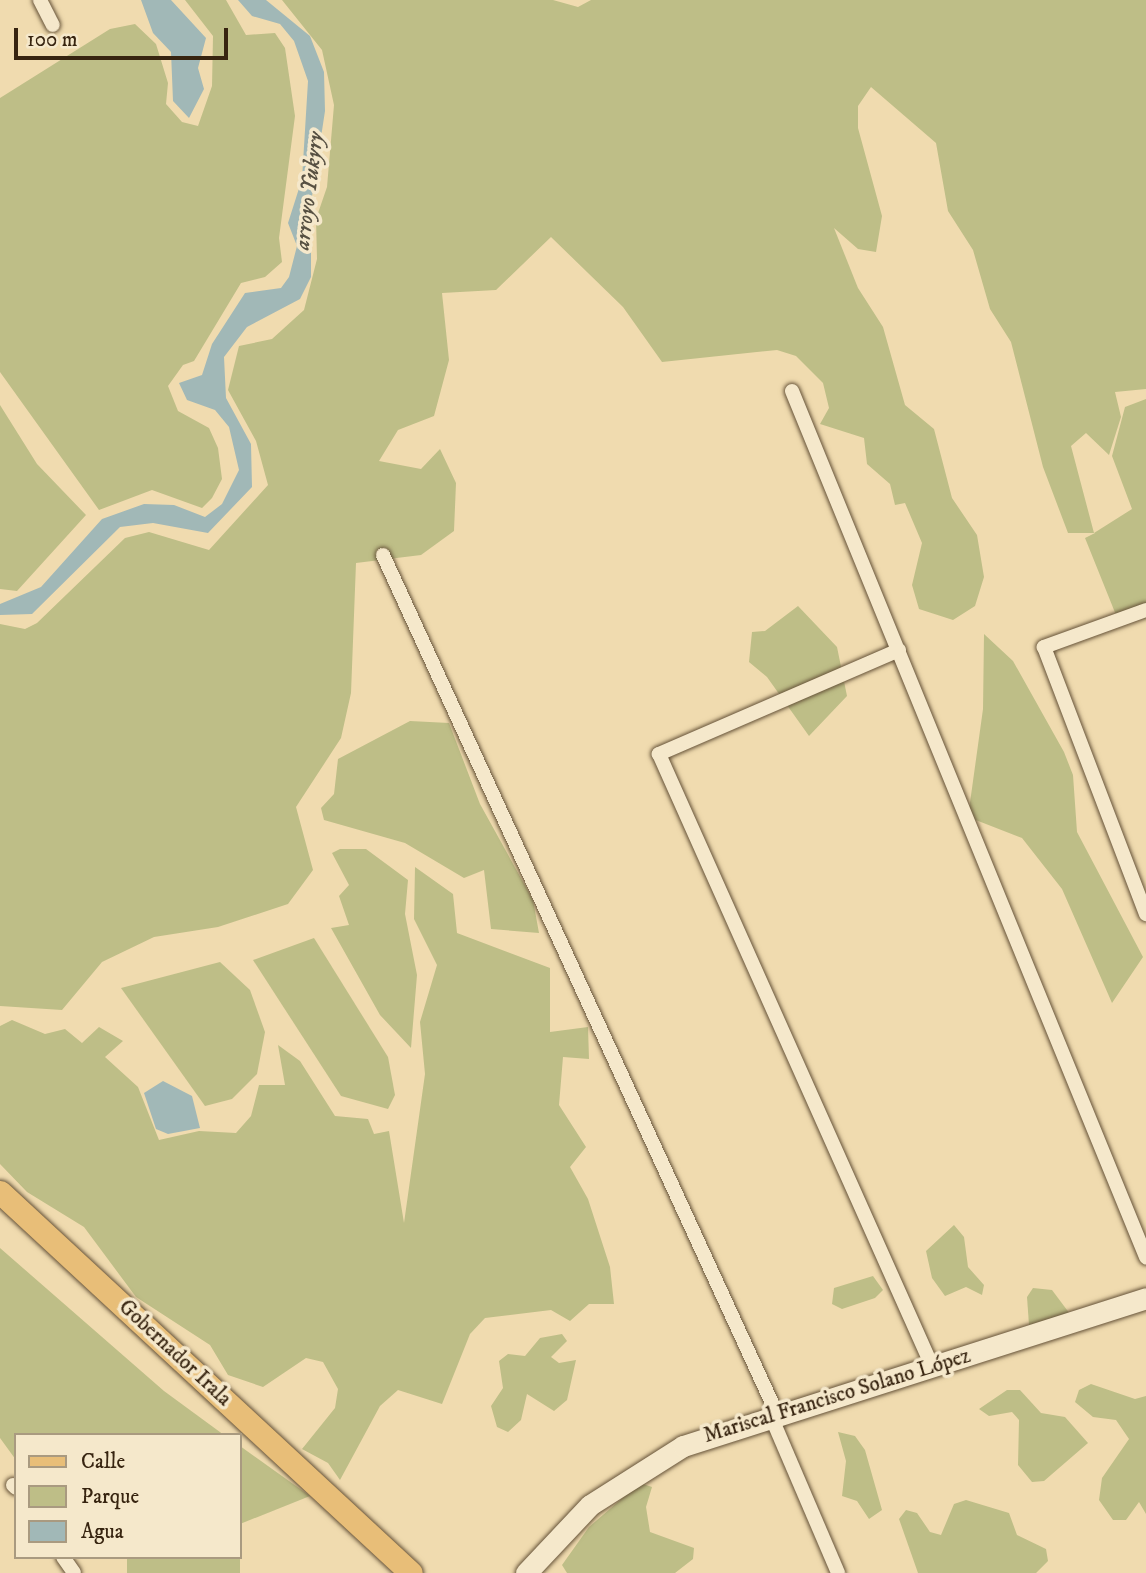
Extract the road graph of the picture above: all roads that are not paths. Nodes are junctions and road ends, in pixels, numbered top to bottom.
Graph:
1 (40, 0) edge
2 (53, 25) dead end
3 (792, 391) dead end
4 (383, 555) dead end
5 (1146, 610) edge
6 (900, 650) junction
7 (1146, 914) edge
8 (0, 1192) edge
9 (1146, 1257) edge
10 (1146, 1298) edge
11 (932, 1366) junction
12 (773, 1413) junction
13 (411, 1573) edge
14 (526, 1573) edge
15 (838, 1573) edge

1 - 2 street
3 - 6 street
4 - 12 street
5 - 7 street
6 - 9 street
6 - 11 street
8 - 13 main road, Gobernador Irala
10 - 11 main road, Mariscal Francisco Solano López
11 - 12 main road, Mariscal Francisco Solano López
12 - 14 main road, Mariscal Francisco Solano López
12 - 15 street

